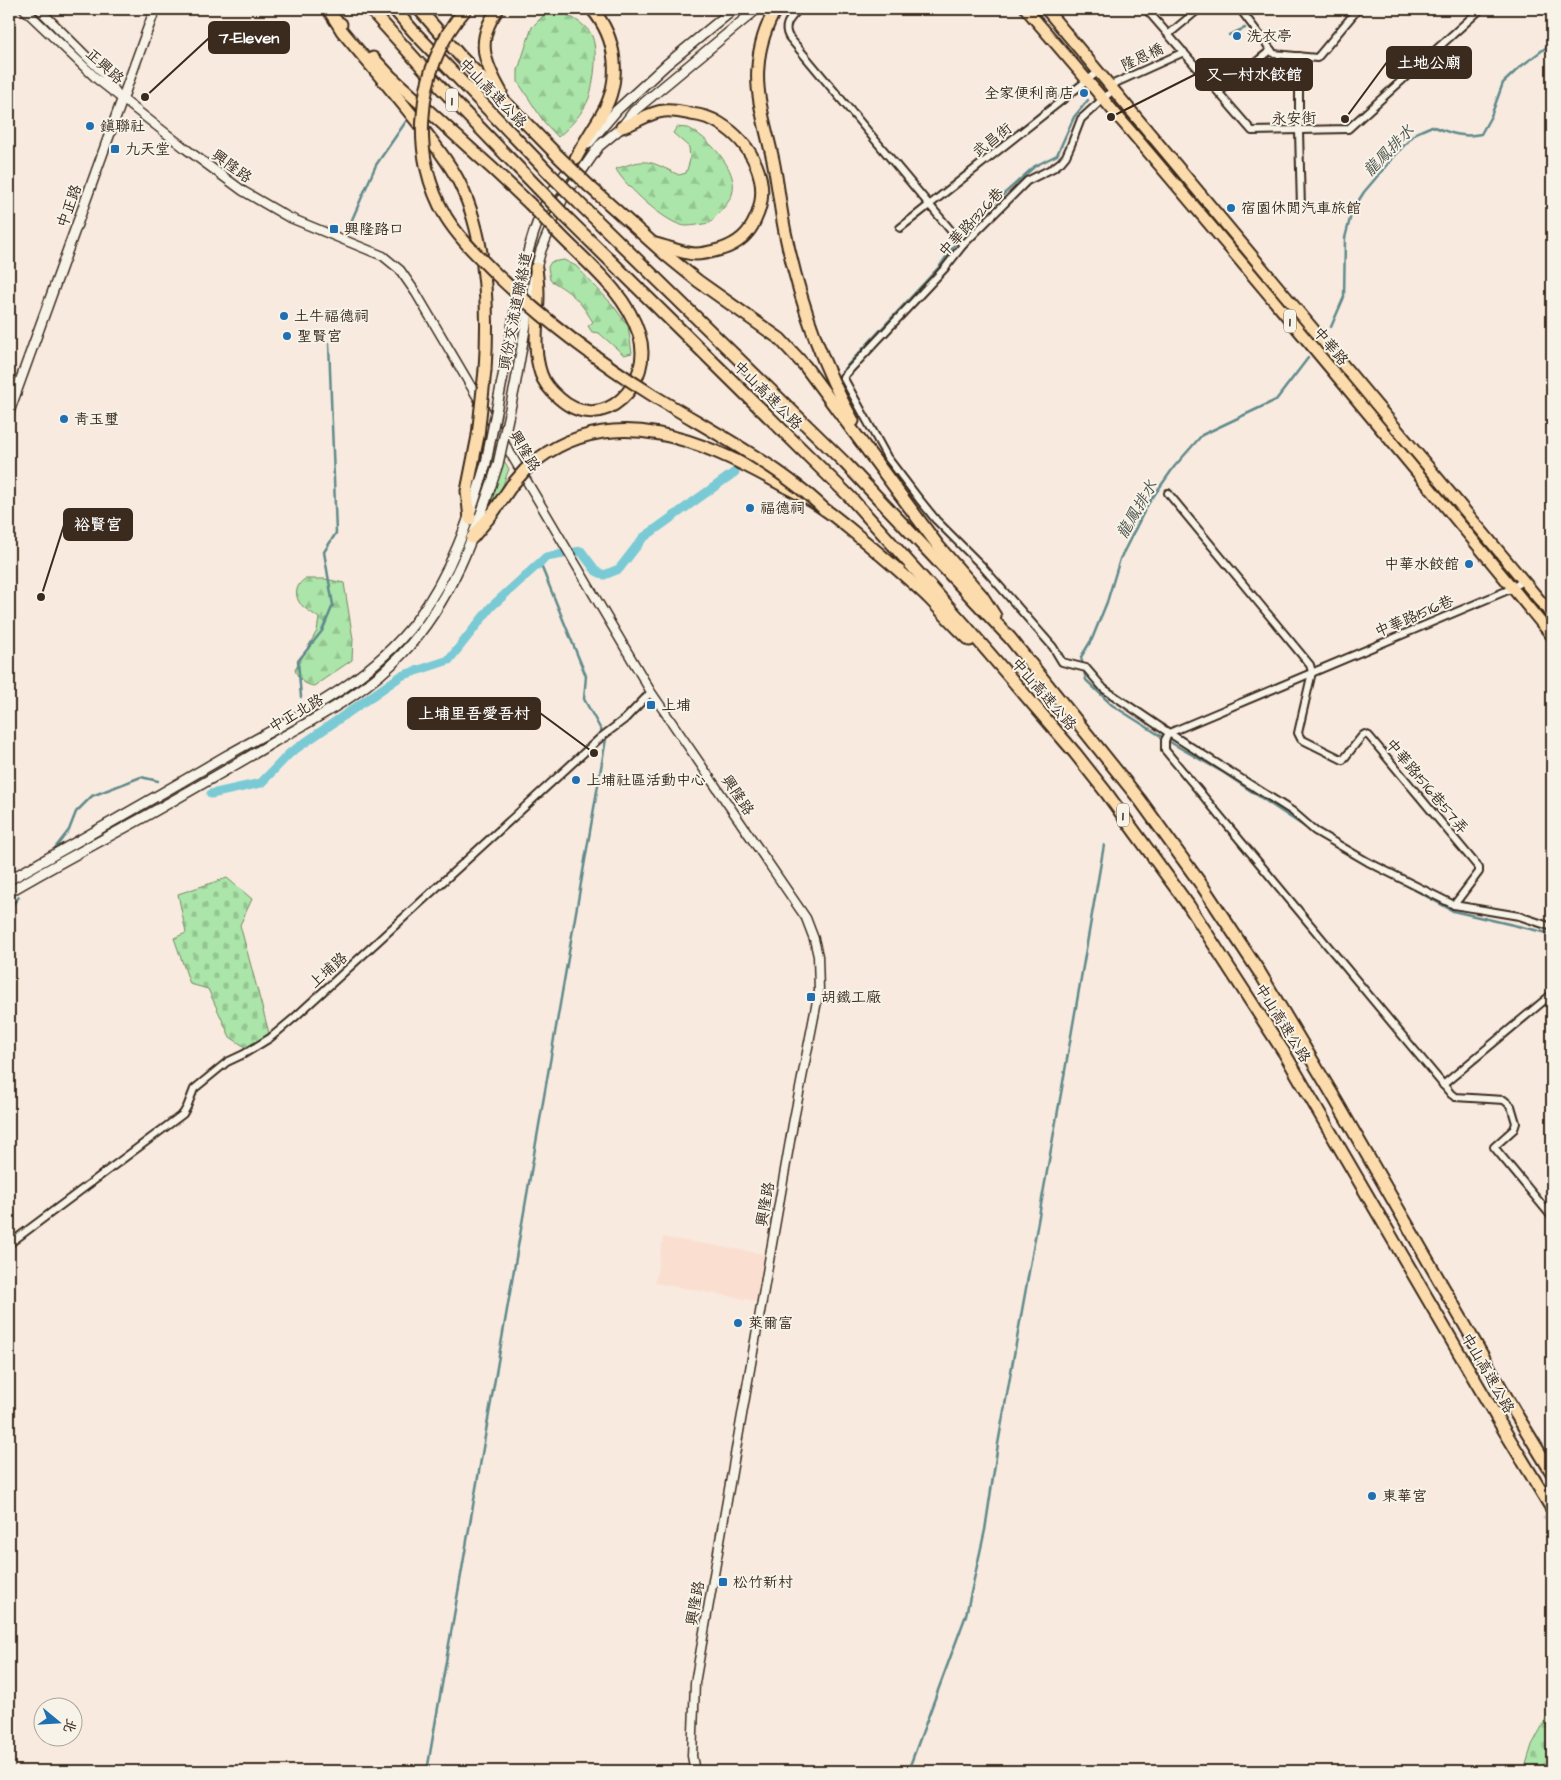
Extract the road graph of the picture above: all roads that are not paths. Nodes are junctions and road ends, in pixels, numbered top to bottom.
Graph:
1 (24, 9) edge
2 (39, 9) edge
3 (155, 9) edge
4 (328, 9) edge
5 (370, 9) edge
6 (394, 9) edge
7 (419, 9) edge
8 (466, 9) edge
9 (498, 9) edge
10 (592, 9) edge
11 (734, 9) edge
12 (756, 9) edge
13 (776, 9) edge
14 (799, 9) edge
15 (1026, 9) edge
16 (1046, 9) edge
17 (1146, 9) edge
18 (1199, 9) edge
19 (1240, 9) edge
20 (1358, 9) edge
21 (1481, 9) edge
22 (1548, 9) edge
23 (1552, 12) edge
24 (336, 21) junction
25 (1168, 34) junction
26 (1271, 50) junction
27 (1184, 52) junction
28 (1299, 56) junction
29 (1099, 71) junction
30 (1087, 80) junction
31 (1113, 87) junction
32 (1219, 92) junction
33 (1103, 98) junction
34 (122, 100) junction
35 (505, 100) junction
36 (622, 127) junction
37 (1299, 131) junction
38 (576, 158) junction
39 (930, 205) junction
40 (1301, 208) dead end
41 (900, 228) dead end
42 (656, 244) junction
43 (962, 244) junction
44 (536, 268) junction
45 (9, 412) edge
46 (486, 463) joint
47 (498, 464) joint
48 (890, 480) junction
49 (1168, 493) dead end
50 (824, 509) junction
51 (470, 519) junction
52 (472, 538) junction
53 (1523, 580) junction
54 (1513, 588) junction
55 (1552, 615) edge
56 (1550, 629) edge
57 (1010, 638) junction
58 (983, 646) junction
59 (1312, 672) junction
60 (651, 692) junction
61 (1169, 733) junction
62 (9, 880) edge
63 (9, 892) edge
64 (1454, 904) junction
65 (1552, 927) edge
66 (1552, 994) edge
67 (1443, 1085) junction
68 (1552, 1217) edge
69 (9, 1244) edge
70 (1552, 1473) edge
71 (1552, 1509) edge
72 (695, 1771) edge

1 - 34 street, 正興路
2 - 34 street, 正興路
3 - 34 main road, 中正路
4 - 24 highway
5 - 58 highway, 中山高速公路 / 1, bridge
6 - 57 highway, 中山高速公路 / 1, bridge
7 - 35 highway
8 - 50 highway, bridge
9 - 35 highway
10 - 38 highway
11 - 38 main road, 頭份交流道聯絡道
12 - 36 main road, 頭份交流道聯絡道
13 - 48 highway
14 - 39 street
15 - 30 main road, 中華路 / 1
16 - 29 main road, 中華路 / 1
17 - 25 street, 永安街
18 - 25 street
19 - 26 street
20 - 28 street
21 - 37 street, 永安街
22 - 23 street
24 - 44 highway, bridge
24 - 51 highway, bridge
25 - 27 street, 永安街
26 - 28 street
26 - 32 street
27 - 31 street, 隆恩橋
27 - 32 street, 永安街
28 - 37 street
29 - 30 street, 武昌街
29 - 31 main road, 中華路 / 1
30 - 33 main road, 中華路 / 1
30 - 39 street, 武昌街
31 - 33 street, 中華路1326巷
31 - 53 main road, 中華路 / 1
32 - 37 street, 永安街
33 - 43 street, 中華路1326巷
33 - 54 main road, 中華路 / 1
34 - 45 main road, 中正路
34 - 60 street, 興隆路
35 - 42 highway, bridge
36 - 42 highway
36 - 44 main road, 頭份交流道聯絡道
37 - 40 street
38 - 46 main road, 頭份交流道聯絡道, bridge
39 - 41 street, 武昌街
39 - 43 street
42 - 48 highway
43 - 61 street, 中華路1326巷
44 - 47 main road, 頭份交流道聯絡道, bridge
46 - 51 main road, 中正北路
47 - 52 main road, 中正北路
48 - 57 highway
49 - 59 street
50 - 52 highway, bridge
50 - 58 highway
51 - 62 main road, 中正北路
52 - 63 main road, 中正北路
53 - 54 street, 中華路1516巷
53 - 55 main road, 中華路 / 1
54 - 56 main road, 中華路 / 1
54 - 59 street, 中華路1516巷
57 - 70 highway, 中山高速公路 / 1
58 - 71 highway, 中山高速公路 / 1
59 - 61 street, 中華路1516巷
59 - 64 street, 中華路1516巷57弄
60 - 69 street, 上埔路
60 - 72 street, 興隆路
61 - 64 street
61 - 67 street
64 - 65 street
66 - 67 street
67 - 68 street

